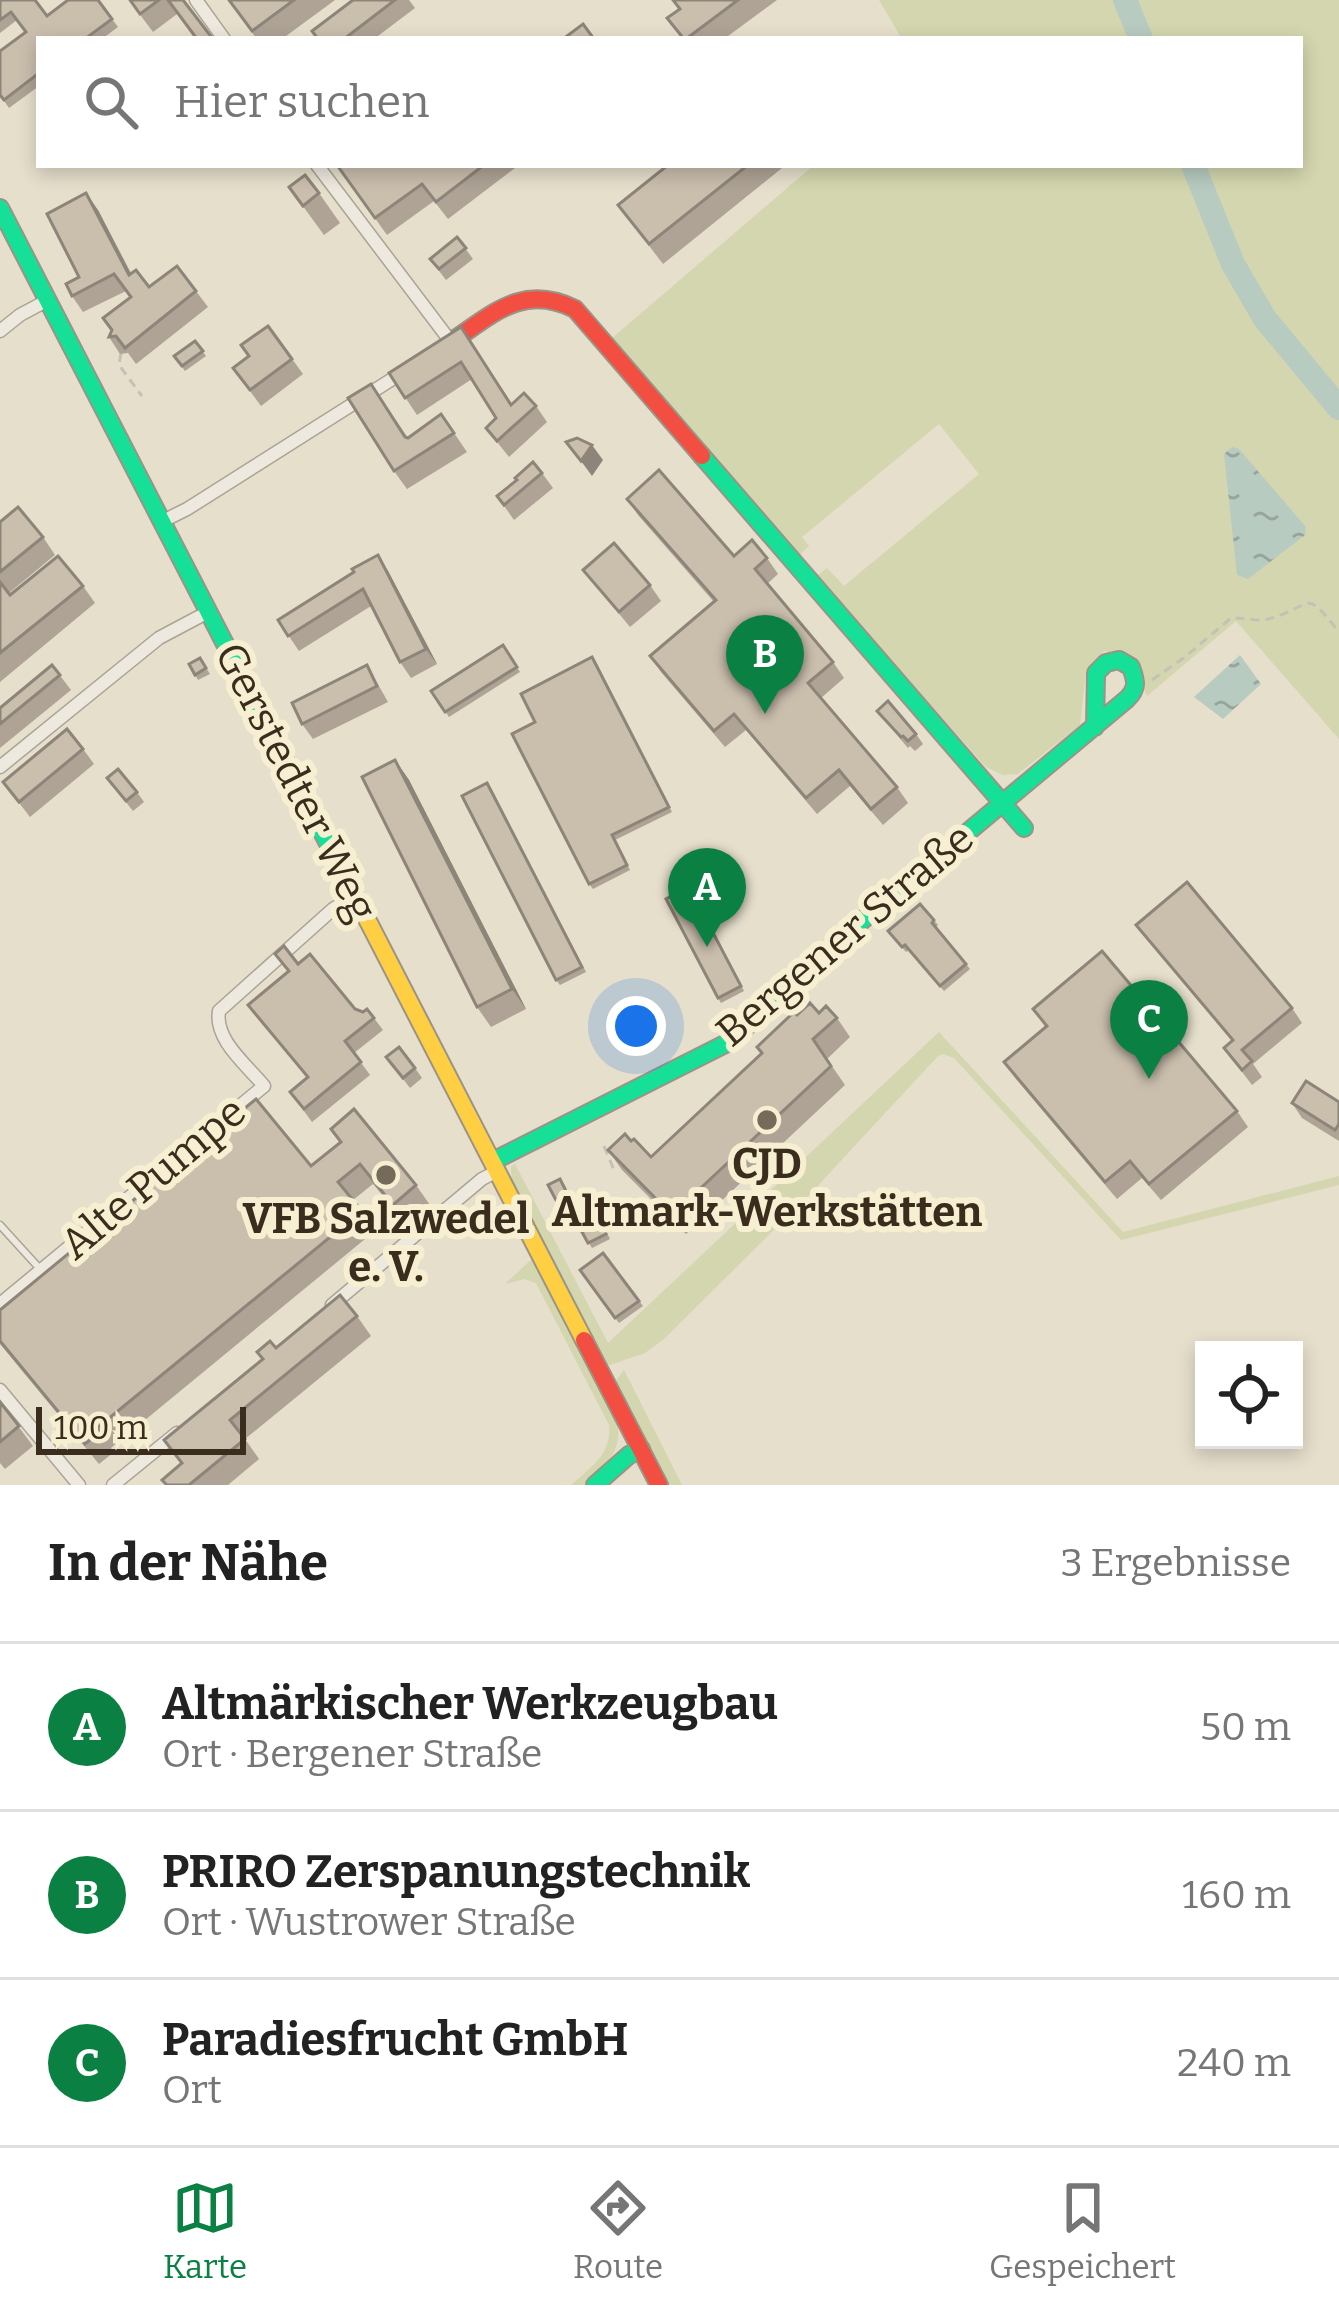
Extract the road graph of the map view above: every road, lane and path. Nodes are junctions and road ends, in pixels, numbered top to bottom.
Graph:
1 (196, 0) edge
2 (222, 36) edge
3 (319, 168) edge
4 (0, 208) edge
5 (48, 300) junction
6 (0, 332) edge
7 (451, 342) junction
8 (123, 352) edge
9 (432, 354) edge
10 (412, 367) edge
11 (142, 396) dead end
12 (161, 522) junction
13 (208, 612) junction
14 (1339, 632) edge
15 (1141, 688) dead end
16 (1095, 727) dead end
17 (0, 767) edge
18 (1002, 802) junction
19 (1024, 828) dead end
20 (355, 896) junction
21 (604, 1146) edge
22 (495, 1166) junction
23 (614, 1170) edge
24 (0, 1225) edge
25 (41, 1270) junction
26 (0, 1304) edge
27 (317, 1317) edge
28 (0, 1390) edge
29 (195, 1419) edge
30 (641, 1449) junction
31 (79, 1485) edge
32 (113, 1485) edge
33 (595, 1485) edge
34 (659, 1485) edge

1 - 2 street
3 - 7 street
4 - 5 street, Gerstedter Weg
5 - 6 street
5 - 12 street, Gerstedter Weg
7 - 9 street
7 - 18 street
8 - 11 path
10 - 12 street
12 - 13 street, Gerstedter Weg
13 - 17 street
13 - 20 street, Gerstedter Weg
14 - 15 path
16 - 18 street, Bergener Straße
18 - 19 street
18 - 22 street, Bergener Straße
20 - 22 street, Gerstedter Weg
20 - 25 street, Alte Pumpe
21 - 23 path
22 - 27 street
22 - 30 street, Gerstedter Weg
24 - 25 lane
25 - 26 street, Alte Pumpe
28 - 31 street
29 - 32 street
30 - 33 street
30 - 34 street, Gerstedter Weg

